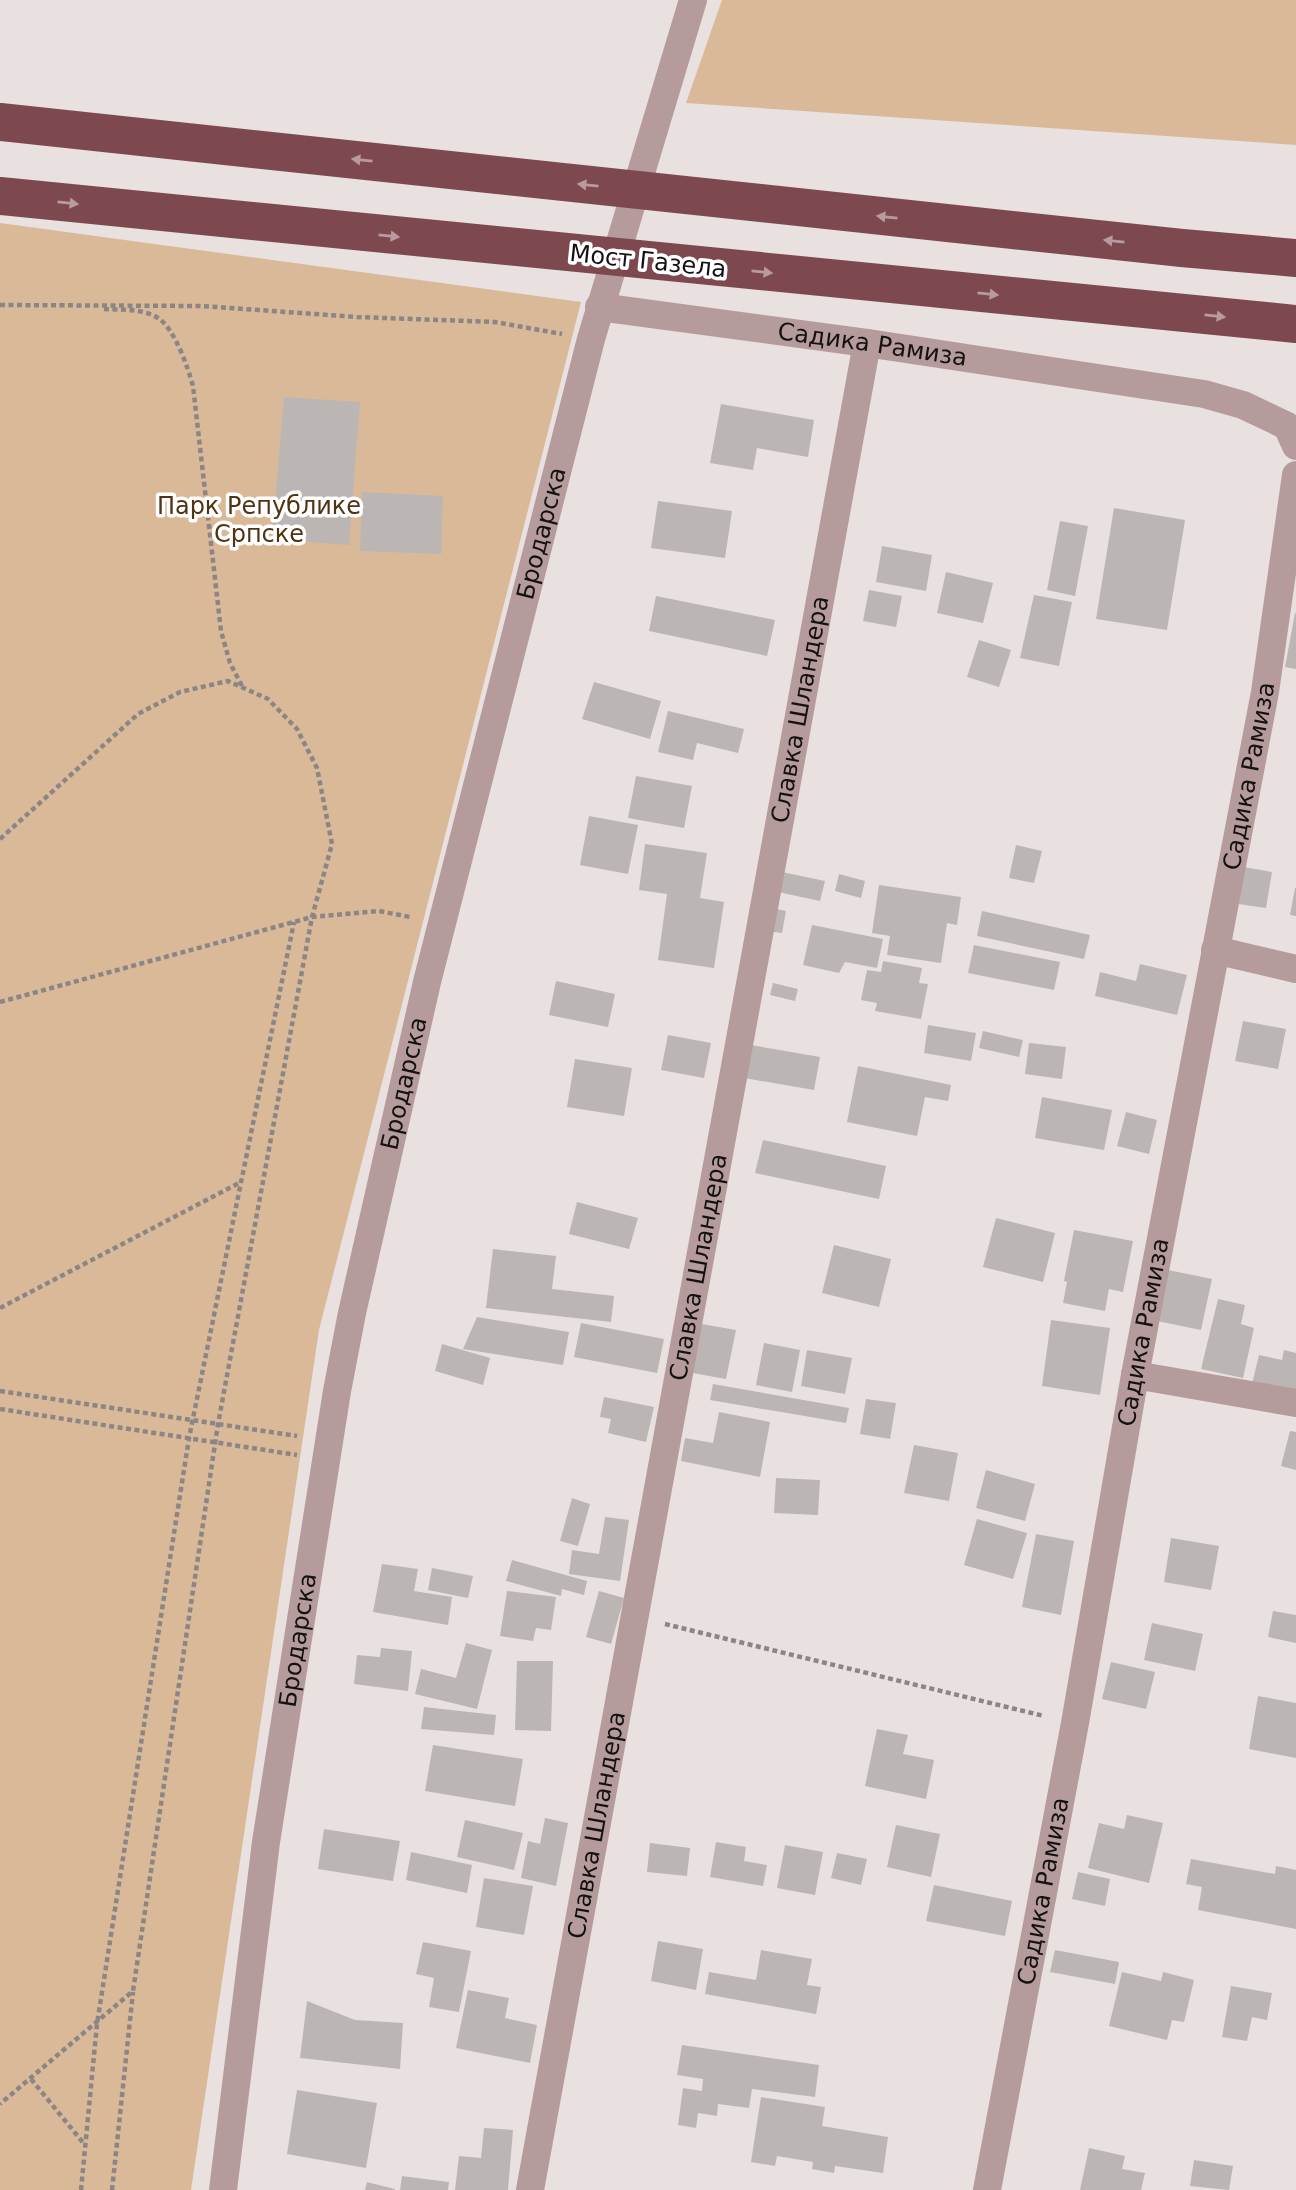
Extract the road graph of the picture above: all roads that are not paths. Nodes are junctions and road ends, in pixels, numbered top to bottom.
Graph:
1 (693, 0) edge
2 (0, 122) edge
3 (0, 196) edge
4 (1296, 232) edge
5 (1182, 248) junction
6 (1296, 258) edge
7 (599, 307) junction
8 (1296, 324) edge
9 (867, 343) junction
10 (1296, 446) edge
11 (1296, 475) edge
12 (1215, 950) junction
13 (1296, 969) edge
14 (1135, 1375) junction
15 (1296, 1403) edge
16 (223, 2190) edge
17 (530, 2190) edge
18 (986, 2190) edge

1 - 7 street, Бродарска
5 -> 2 highway
3 -> 8 highway, Мост Газела
4 - 5 highway
5 - 6 highway
7 - 9 street, Садика Рамиза
7 - 16 street, Бродарска
9 - 10 street, Садика Рамиза
9 - 17 street, Славка Шландера
11 - 12 street, Садика Рамиза
12 - 13 street
12 - 14 street, Садика Рамиза
14 - 15 street
14 - 18 street, Садика Рамиза

